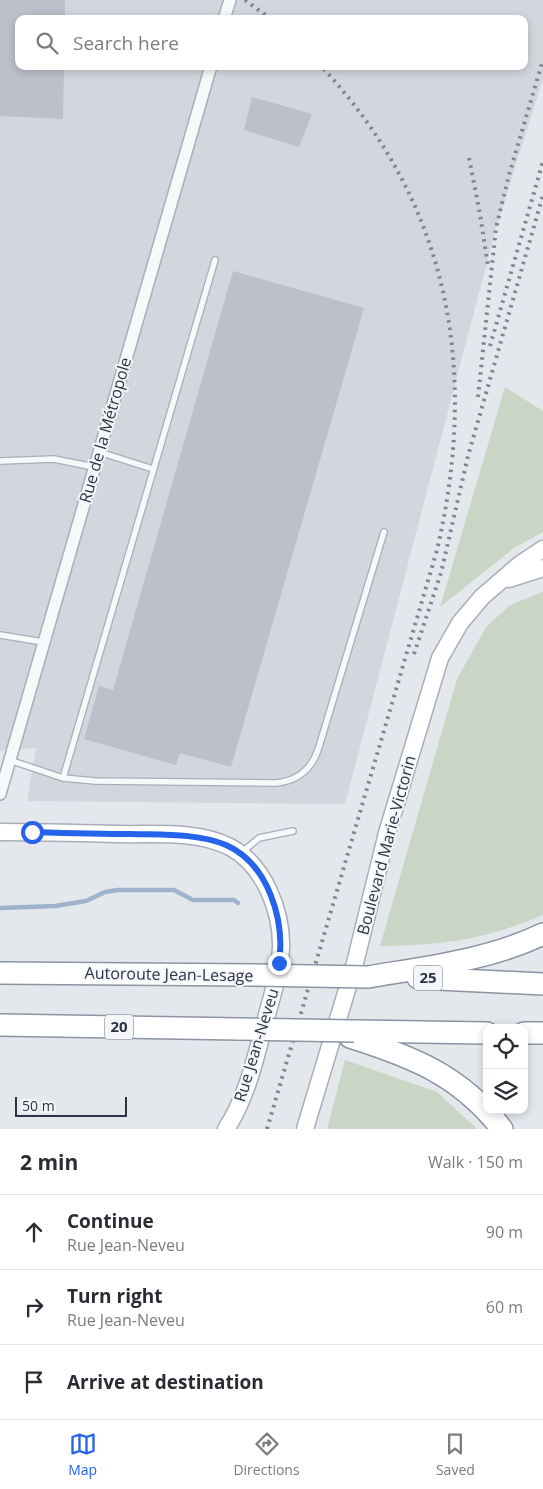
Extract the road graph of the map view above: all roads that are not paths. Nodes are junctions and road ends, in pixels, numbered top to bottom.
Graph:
1 (230, 0) edge
2 (225, 15) edge
3 (209, 70) edge
4 (215, 260) dead end
5 (99, 452) junction
6 (0, 461) edge
7 (94, 467) junction
8 (153, 469) junction
9 (384, 532) dead end
10 (543, 549) edge
11 (543, 568) edge
12 (502, 581) junction
13 (0, 635) edge
14 (43, 642) junction
15 (9, 760) junction
16 (63, 778) junction
17 (1, 787) edge
18 (293, 831) dead end
19 (0, 832) edge
20 (240, 854) junction
21 (543, 934) edge
22 (0, 973) edge
23 (368, 976) junction
24 (543, 984) edge
25 (0, 1025) edge
26 (483, 1032) edge
27 (528, 1033) edge
28 (543, 1033) edge
29 (352, 1034) junction
30 (226, 1129) edge
31 (305, 1129) edge
32 (502, 1129) edge

1 - 2 street
3 - 5 street, Rue de la Métropole
4 - 8 lane
5 - 7 street, Rue de la Métropole
5 - 8 lane
6 - 7 lane
7 - 14 street, Rue de la Métropole
8 - 16 lane
9 - 16 lane
10 - 12 street, Boulevard Marie-Victorin
11 - 12 street, Boulevard Marie-Victorin
12 - 31 street, Boulevard Marie-Victorin
13 - 14 lane
14 - 15 street, Rue de la Métropole
15 - 16 lane
15 - 17 street, Rue de la Métropole
18 - 20 lane
19 - 20 street, Rue Jean-Neveu
20 - 30 street, Rue Jean-Neveu
21 - 23 highway
22 - 23 highway, Autoroute Jean-Lesage / 25, bridge
23 - 24 highway, 25
25 - 29 highway, 20, bridge
26 - 29 highway
27 - 28 highway
29 - 32 highway

